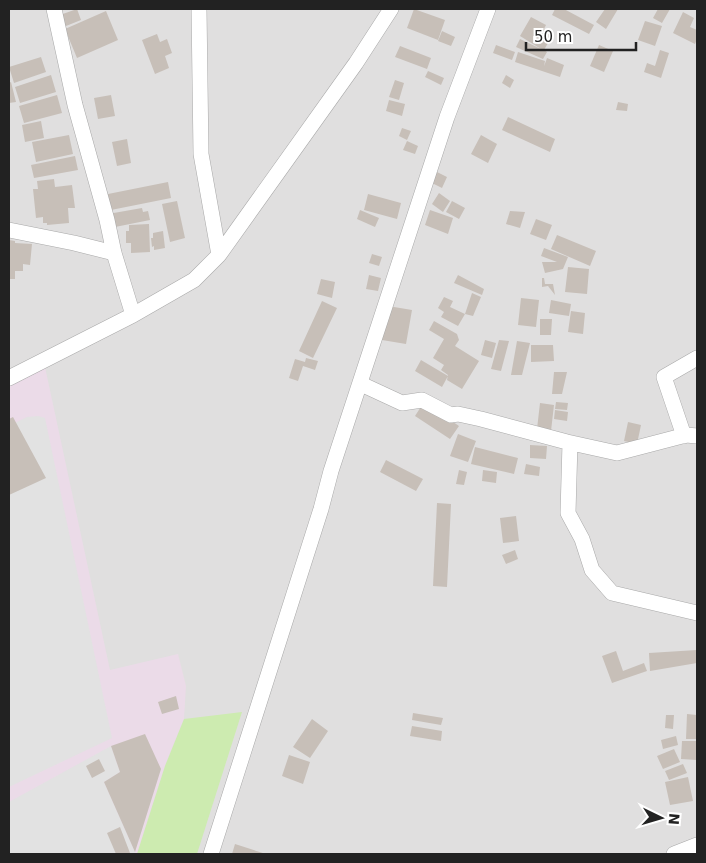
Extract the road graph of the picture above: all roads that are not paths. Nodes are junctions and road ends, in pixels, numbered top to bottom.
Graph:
1 (54, 9) edge
2 (199, 9) edge
3 (391, 9) edge
4 (488, 9) edge
5 (9, 230) edge
6 (114, 253) junction
7 (219, 255) junction
8 (133, 315) junction
9 (697, 358) edge
10 (9, 378) edge
11 (361, 384) junction
12 (690, 436) edge
13 (570, 443) junction
14 (697, 613) edge
15 (697, 845) edge
16 (211, 854) edge
17 (674, 854) edge

1 - 6 street
2 - 7 street
3 - 7 street
4 - 11 street
5 - 6 street
6 - 8 street
7 - 8 street
8 - 10 street
9 - 12 street
11 - 13 street
11 - 16 street
12 - 13 street
13 - 14 street
15 - 17 street

